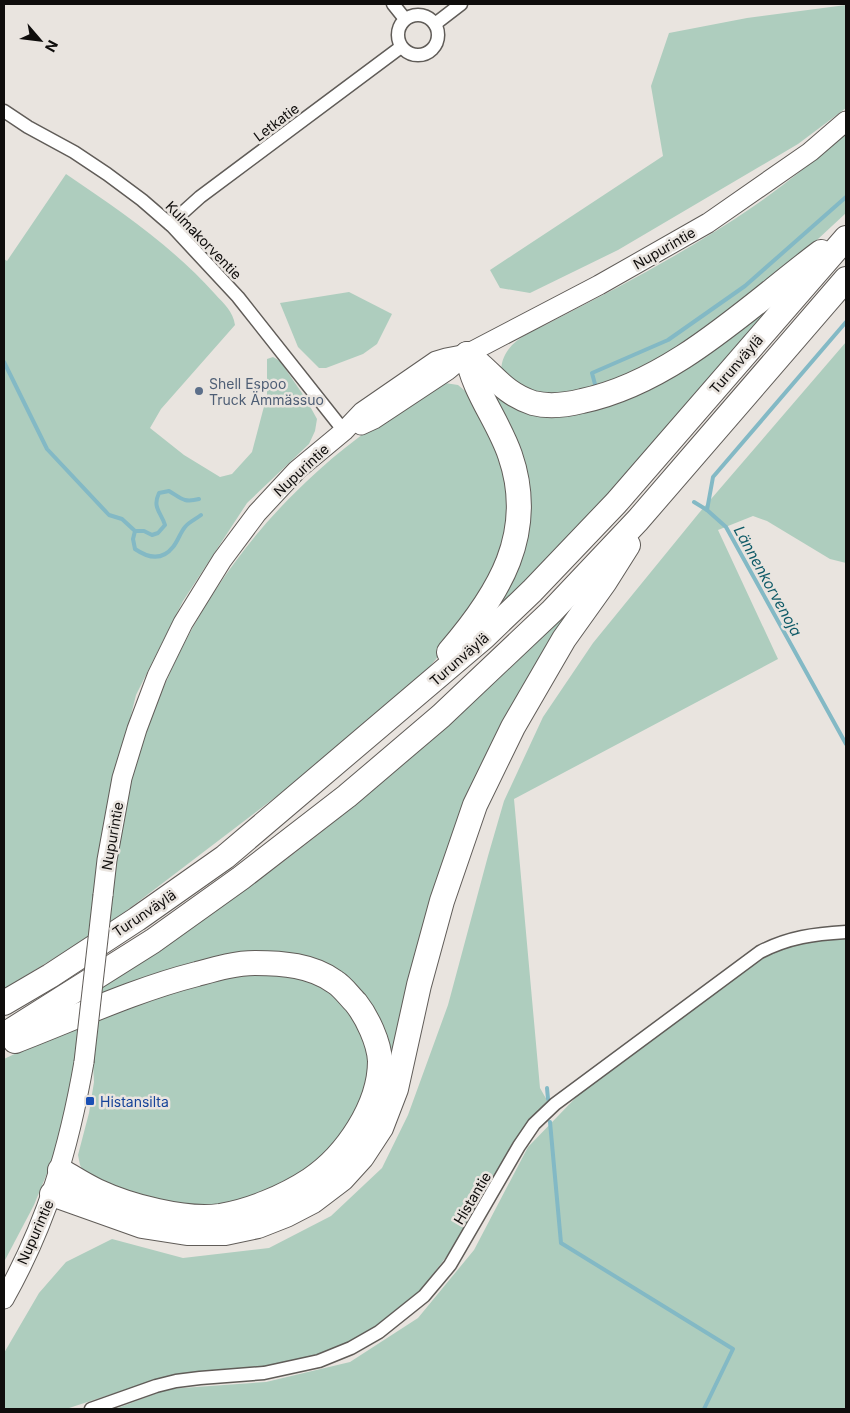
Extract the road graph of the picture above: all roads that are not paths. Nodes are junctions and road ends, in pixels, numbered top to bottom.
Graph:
1 (393, 4) edge
2 (460, 4) edge
3 (405, 19) junction
4 (434, 24) junction
5 (401, 47) junction
6 (4, 111) edge
7 (846, 121) edge
8 (170, 224) junction
9 (846, 232) edge
10 (846, 238) edge
11 (846, 279) edge
12 (468, 354) junction
13 (344, 431) junction
14 (657, 499) junction
15 (422, 691) junction
16 (846, 932) edge
17 (4, 1003) edge
18 (4, 1035) edge
19 (4, 1045) edge
20 (60, 1170) junction
21 (52, 1194) junction
22 (4, 1299) edge
23 (91, 1409) edge

1 - 3 street
2 - 4 street
3 - 4 street
3 - 5 street
4 - 5 street
5 - 8 street, Letkatie
6 - 8 street, Kulmakorventie
7 - 12 main road, Nupurintie
8 - 13 street, Kulmakorventie
9 - 12 highway
10 - 15 highway, Turunväylä
11 - 14 highway, Turunväylä
12 - 13 main road, Nupurintie
12 - 15 highway
13 - 20 main road, Nupurintie, bridge
14 - 18 highway, Turunväylä
14 - 21 highway
15 - 17 highway, Turunväylä
16 - 23 street, Histantie
19 - 20 highway
20 - 21 main road, Nupurintie
21 - 22 main road, Nupurintie

